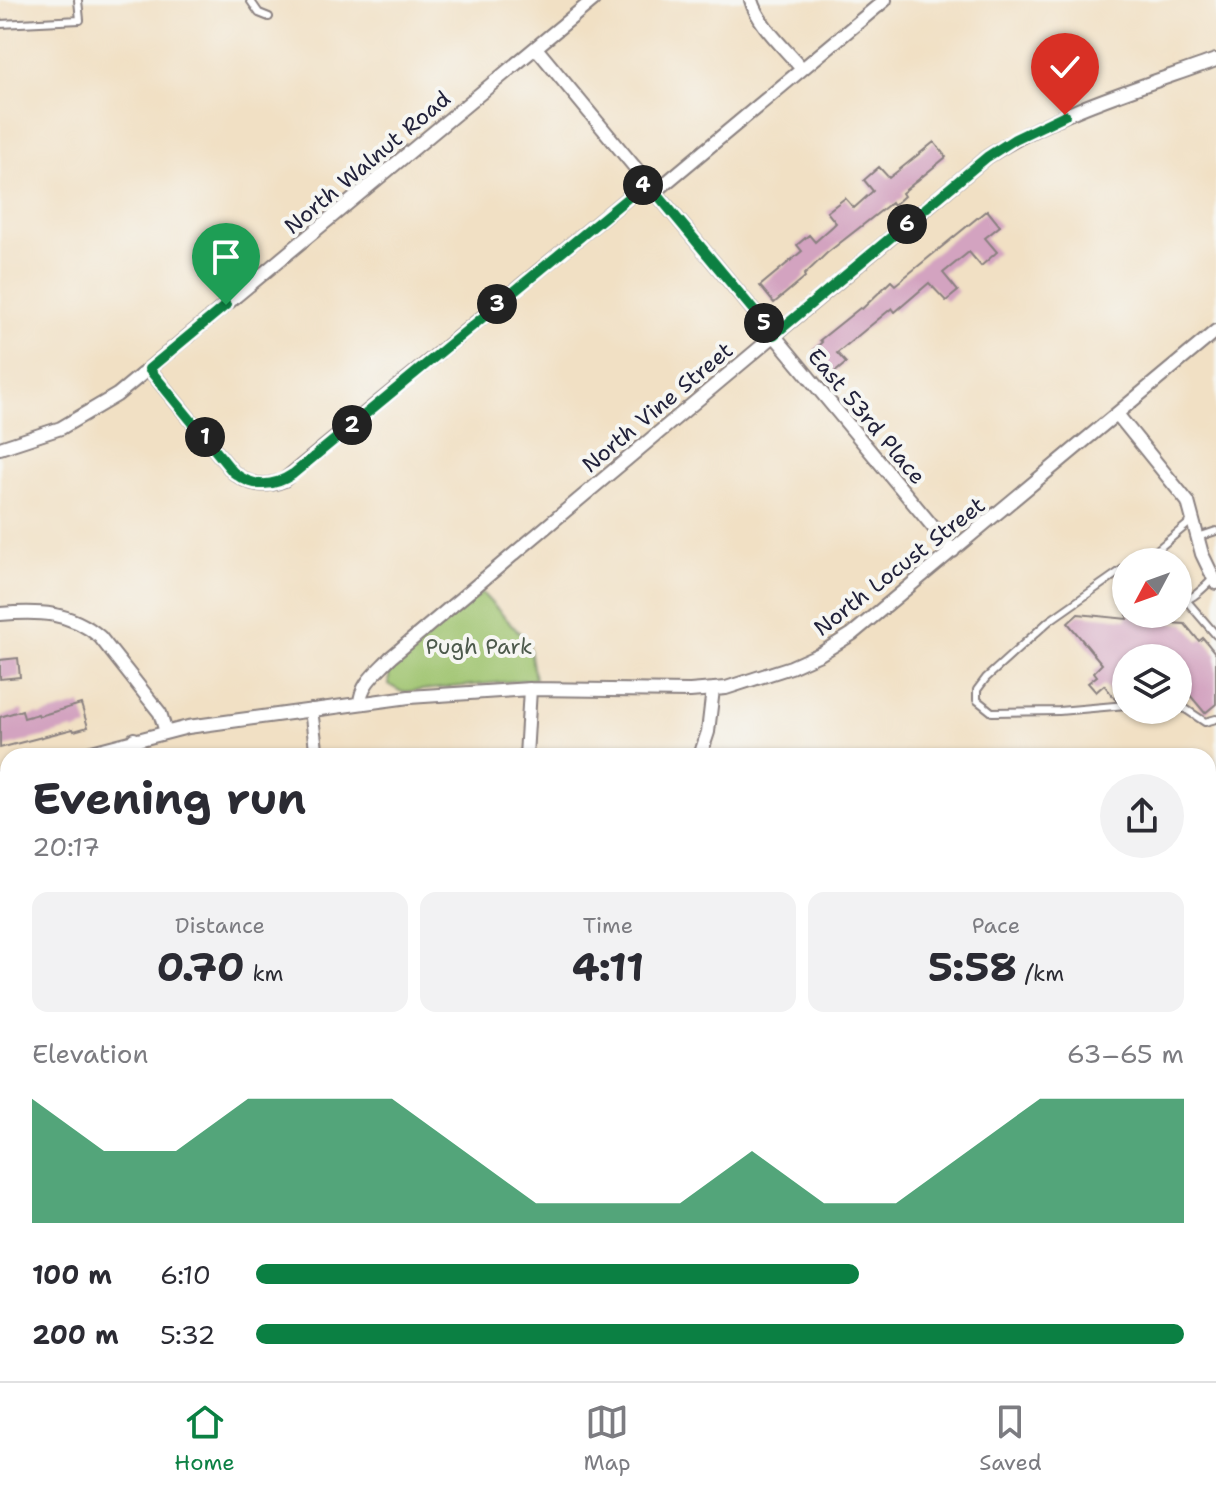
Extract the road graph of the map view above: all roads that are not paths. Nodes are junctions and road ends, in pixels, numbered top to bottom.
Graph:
1 (78, 0) edge
2 (250, 0) edge
3 (593, 0) edge
4 (751, 0) edge
5 (885, 0) edge
6 (269, 17) dead end
7 (0, 24) edge
8 (536, 48) junction
9 (1216, 60) edge
10 (802, 69) junction
11 (651, 187) junction
12 (1216, 331) edge
13 (774, 335) junction
14 (149, 369) junction
15 (1117, 414) junction
16 (0, 448) edge
17 (1194, 519) junction
18 (1216, 531) edge
19 (1198, 537) junction
20 (1163, 548) edge
21 (953, 551) junction
22 (1213, 573) edge
23 (1112, 577) edge
24 (1192, 594) edge
25 (1192, 607) edge
26 (0, 614) edge
27 (1216, 635) edge
28 (530, 689) junction
29 (713, 689) junction
30 (360, 703) junction
31 (1112, 706) edge
32 (311, 710) junction
33 (1192, 713) edge
34 (1216, 719) edge
35 (166, 732) junction
36 (134, 739) junction
37 (103, 748) edge
38 (135, 748) edge
39 (316, 748) edge
40 (526, 748) edge
41 (702, 748) edge

1 - 7 lane
2 - 6 lane
3 - 8 street, North Walnut Road
4 - 10 street
5 - 10 street
8 - 11 street, East 53rd Place
8 - 14 street, North Walnut Road
9 - 13 street, North Vine Street
10 - 11 street
11 - 13 street, East 53rd Place
11 - 14 street
12 - 15 street, North Locust Street
13 - 21 street, East 53rd Place
13 - 30 street, North Vine Street
14 - 16 street, North Walnut Road
15 - 17 street
15 - 21 street, North Locust Street
17 - 19 street
17 - 20 lane
18 - 19 lane
19 - 22 street
21 - 29 street, North Locust Street
22 - 24 lane
23 - 31 lane
25 - 27 lane
26 - 35 street
28 - 29 street, North Locust Street
28 - 30 street, North Locust Street
28 - 40 street
29 - 41 street
30 - 32 street, North Locust Street
32 - 35 street, North Locust Street
32 - 39 street
33 - 34 lane
35 - 36 street, North Locust Street
36 - 37 street
36 - 38 street

